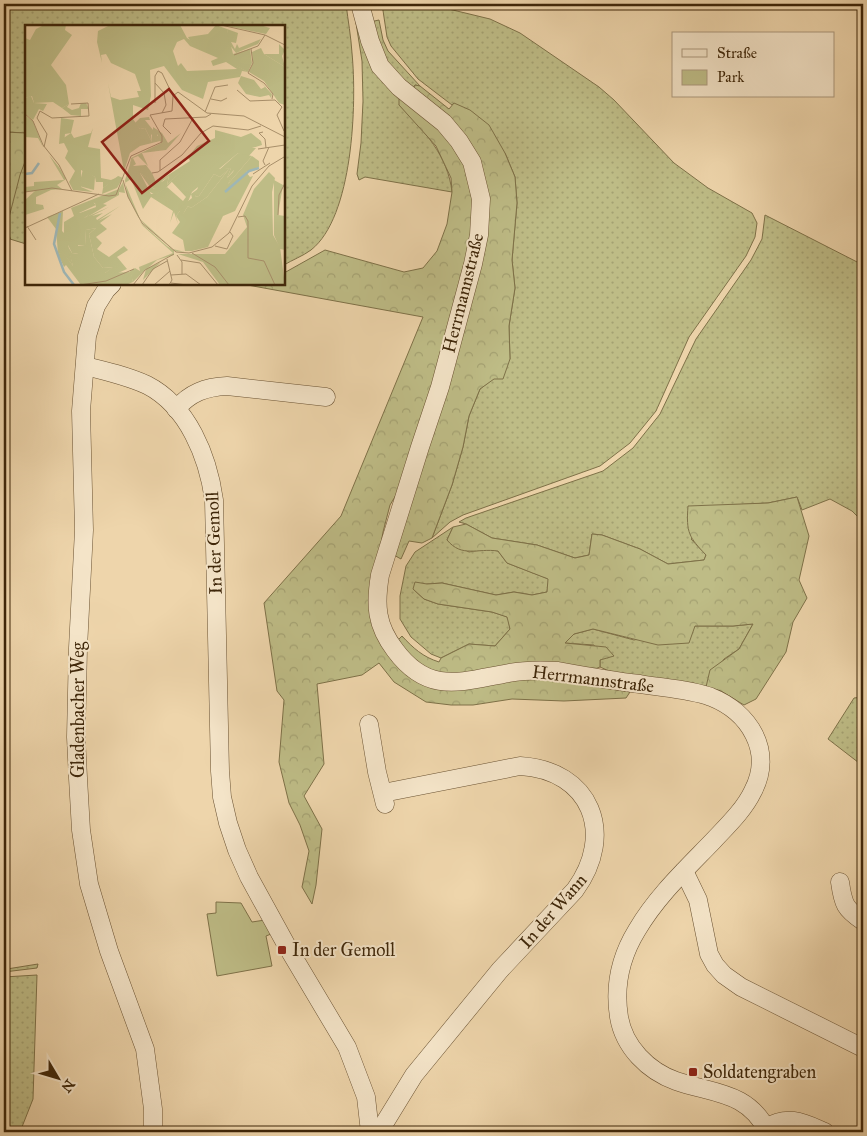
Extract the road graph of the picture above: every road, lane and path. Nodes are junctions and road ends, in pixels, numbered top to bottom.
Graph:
1 (360, 4) edge
2 (111, 285) edge
3 (85, 366) junction
4 (326, 397) dead end
5 (176, 409) junction
6 (368, 724) dead end
7 (684, 871) junction
8 (840, 882) dead end
9 (863, 921) edge
10 (863, 1048) edge
11 (767, 1130) edge
12 (153, 1132) edge
13 (370, 1132) edge
14 (379, 1132) edge
15 (826, 1132) edge

1 - 7 street, Herrmannstraße
2 - 3 street, Gladenbacher Weg
3 - 5 street, In der Gemoll
3 - 12 street, Gladenbacher Weg
4 - 5 street
5 - 13 street, In der Gemoll
6 - 14 street, In der Wann
7 - 10 street
7 - 11 street, Herrmannstraße
8 - 9 street
11 - 15 street

